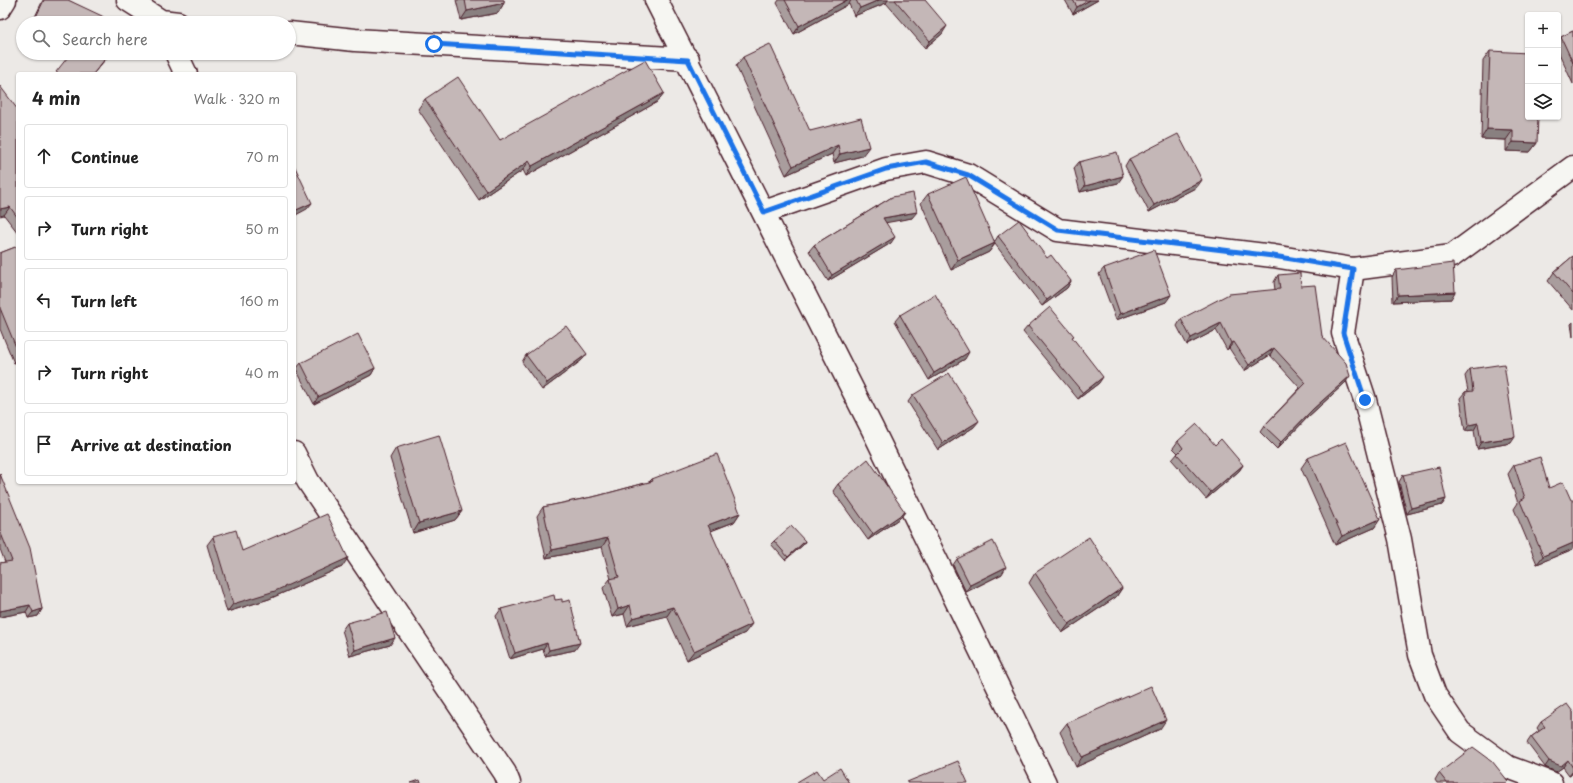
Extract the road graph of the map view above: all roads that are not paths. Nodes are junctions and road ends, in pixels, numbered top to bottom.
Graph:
1 (5, 0) edge
2 (128, 0) edge
3 (656, 0) edge
4 (0, 8) edge
5 (156, 16) edge
6 (296, 35) edge
7 (179, 60) edge
8 (688, 60) junction
9 (185, 72) edge
10 (1573, 167) edge
11 (764, 212) junction
12 (1353, 269) junction
13 (296, 457) edge
14 (509, 783) edge
15 (1045, 783) edge
16 (1551, 783) edge

1 - 4 street
2 - 5 street
3 - 8 street
6 - 8 street
7 - 9 street
8 - 11 street
10 - 12 street
11 - 12 street
11 - 15 street
12 - 16 street
13 - 14 street

